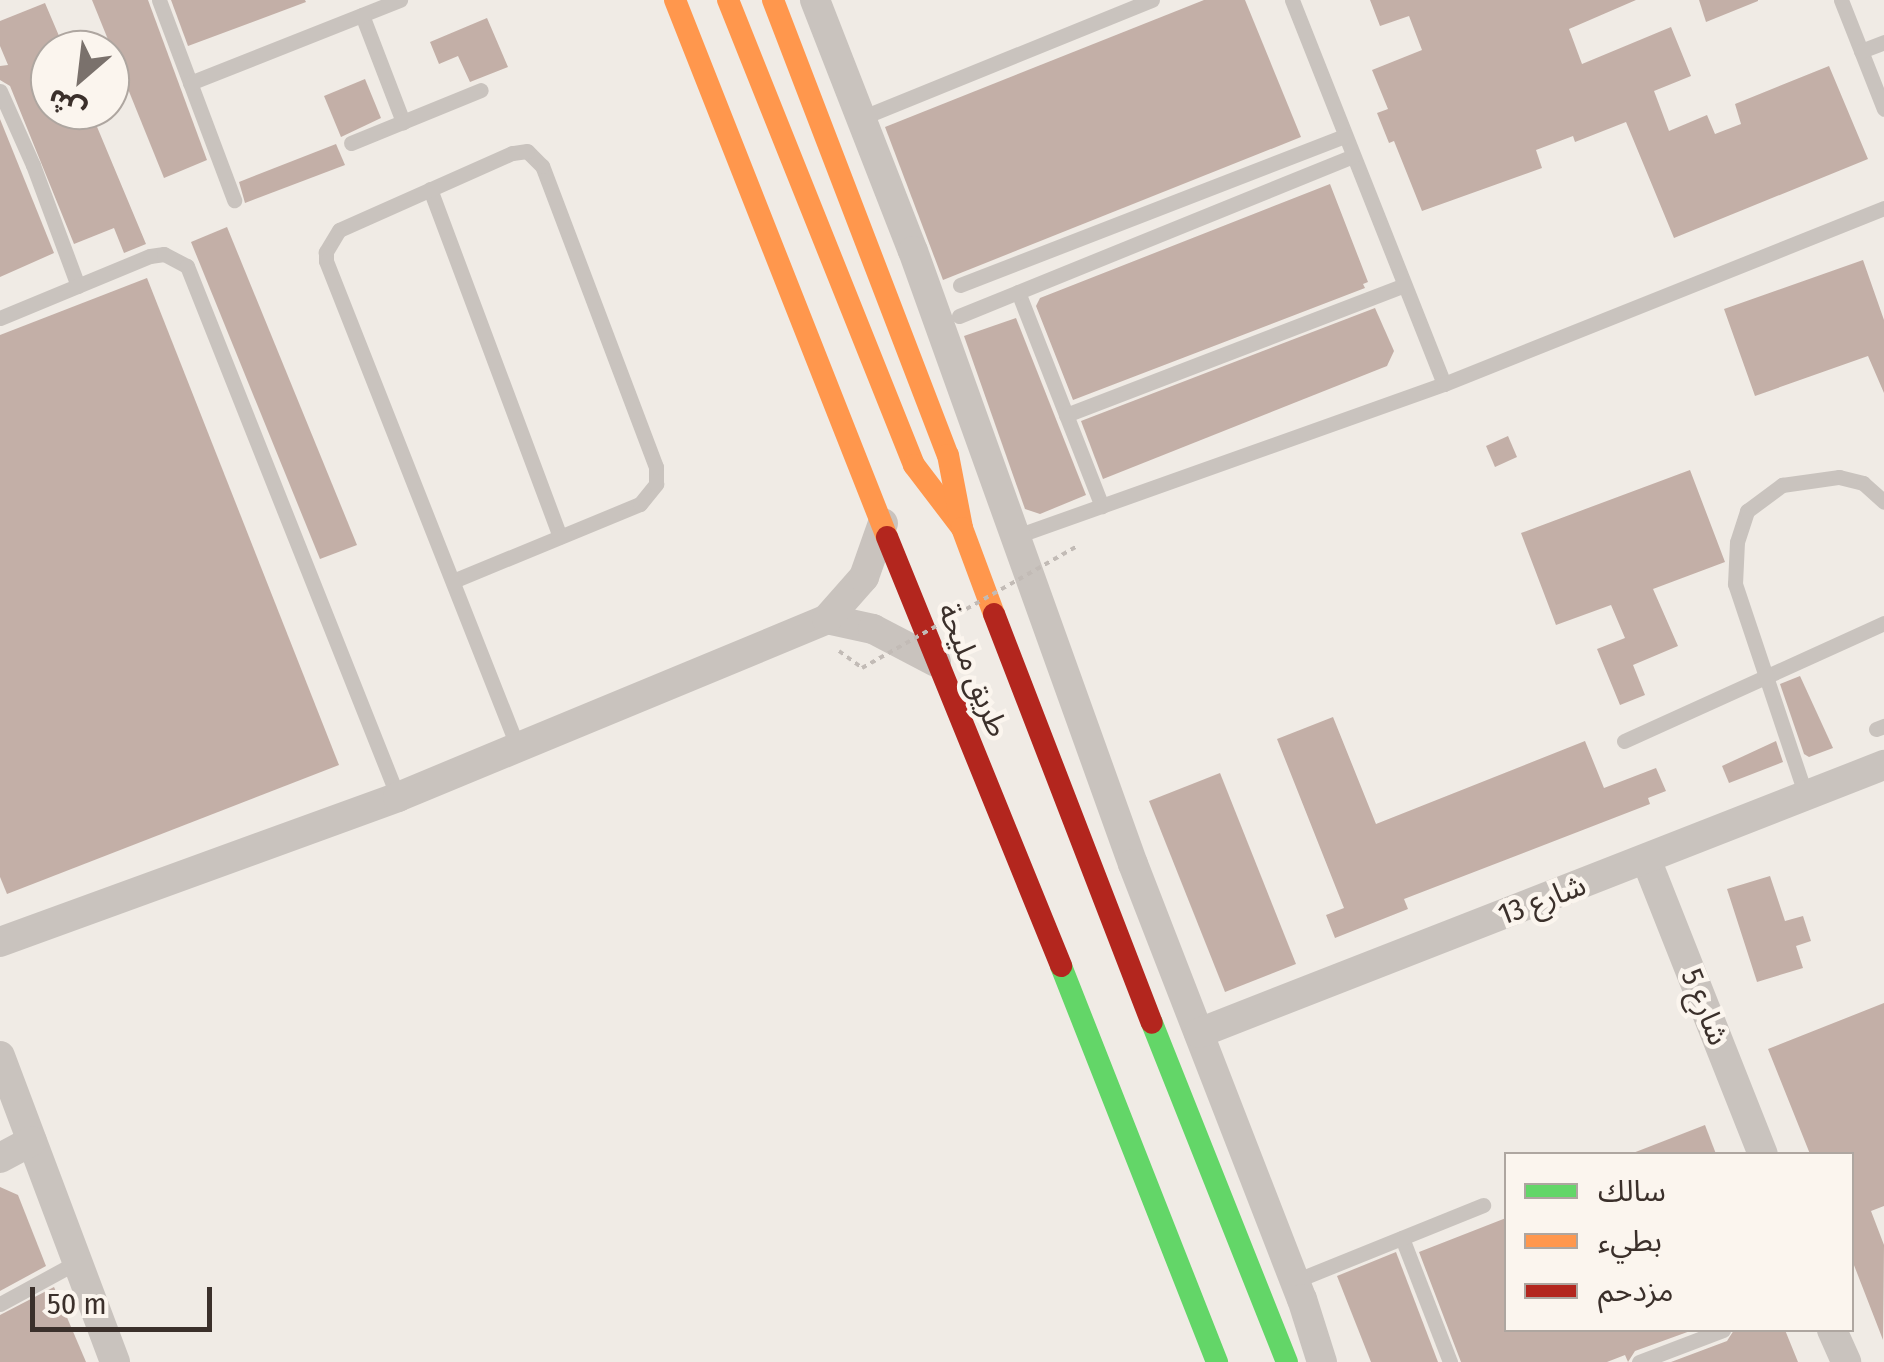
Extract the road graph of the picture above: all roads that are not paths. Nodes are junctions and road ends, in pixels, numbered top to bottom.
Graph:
1 (159, 0) edge
2 (400, 0) edge
3 (674, 0) edge
4 (728, 0) edge
5 (773, 0) edge
6 (815, 0) edge
7 (1152, 0) edge
8 (1292, 0) edge
9 (1841, 0) edge
10 (362, 15) junction
11 (1884, 42) edge
12 (1861, 51) junction
13 (190, 84) junction
14 (481, 90) dead end
15 (0, 91) edge
16 (1884, 108) edge
17 (861, 118) junction
18 (404, 122) junction
19 (1345, 136) junction
20 (352, 143) dead end
21 (1353, 156) junction
22 (430, 189) junction
23 (234, 200) dead end
24 (1884, 208) edge
25 (960, 284) dead end
26 (1404, 284) junction
27 (78, 286) junction
28 (1018, 292) junction
29 (959, 316) dead end
30 (0, 318) edge
31 (1444, 384) junction
32 (1066, 415) junction
33 (1884, 502) edge
34 (1102, 506) junction
35 (883, 523) junction
36 (962, 528) junction
37 (1017, 536) junction
38 (560, 537) junction
39 (452, 581) junction
40 (827, 619) junction
41 (1884, 624) edge
42 (936, 662) junction
43 (1766, 675) junction
44 (1624, 741) dead end
45 (518, 748) junction
46 (1884, 765) edge
47 (398, 796) junction
48 (1806, 796) junction
49 (1646, 860) junction
50 (0, 942) edge
51 (1200, 1033) junction
52 (0, 1056) edge
53 (32, 1141) junction
54 (1762, 1152) edge
55 (0, 1158) edge
56 (1483, 1205) dead end
57 (1402, 1238) junction
58 (77, 1262) junction
59 (1295, 1281) junction
60 (0, 1304) edge
61 (1718, 1332) edge
62 (1833, 1332) edge
63 (115, 1362) edge
64 (1217, 1362) edge
65 (1287, 1362) edge
66 (1322, 1362) edge
67 (1450, 1362) edge
68 (1638, 1362) edge
69 (1846, 1362) edge

1 - 13 lane
2 - 10 lane
3 - 35 main road, طريق مليحة
4 - 36 main road
5 - 36 main road, طريق مليحة
6 - 17 street
7 - 17 lane
8 - 19 lane
9 - 12 lane
10 - 13 lane
10 - 18 lane
11 - 12 lane
12 - 16 lane
13 - 23 lane
14 - 18 lane
15 - 27 lane
17 - 37 street
18 - 20 lane
19 - 21 lane
19 - 25 lane
21 - 26 lane
21 - 28 lane
22 - 38 lane
22 - 38 lane
22 - 39 lane
24 - 31 lane
26 - 31 lane
26 - 32 lane
27 - 30 lane
27 - 47 lane
28 - 29 lane
28 - 32 lane
31 - 34 lane
32 - 34 lane
33 - 43 lane
34 - 37 lane
35 - 40 street
35 - 42 main road, طريق مليحة
36 - 65 main road, طريق مليحة
37 - 51 street
38 - 39 lane
39 - 45 lane
40 - 42 street
40 - 45 street
41 - 43 lane
42 - 64 main road, طريق مليحة
43 - 44 lane
43 - 48 lane
45 - 47 street
46 - 48 street, شارع 13
47 - 50 street
48 - 49 street, شارع 13
49 - 51 street, شارع 13
49 - 54 street, شارع 5
51 - 59 street
52 - 53 street
53 - 55 street
53 - 58 street
56 - 57 lane
57 - 59 lane
57 - 67 lane
58 - 60 lane
58 - 63 street
59 - 66 street
61 - 68 lane
62 - 69 street

